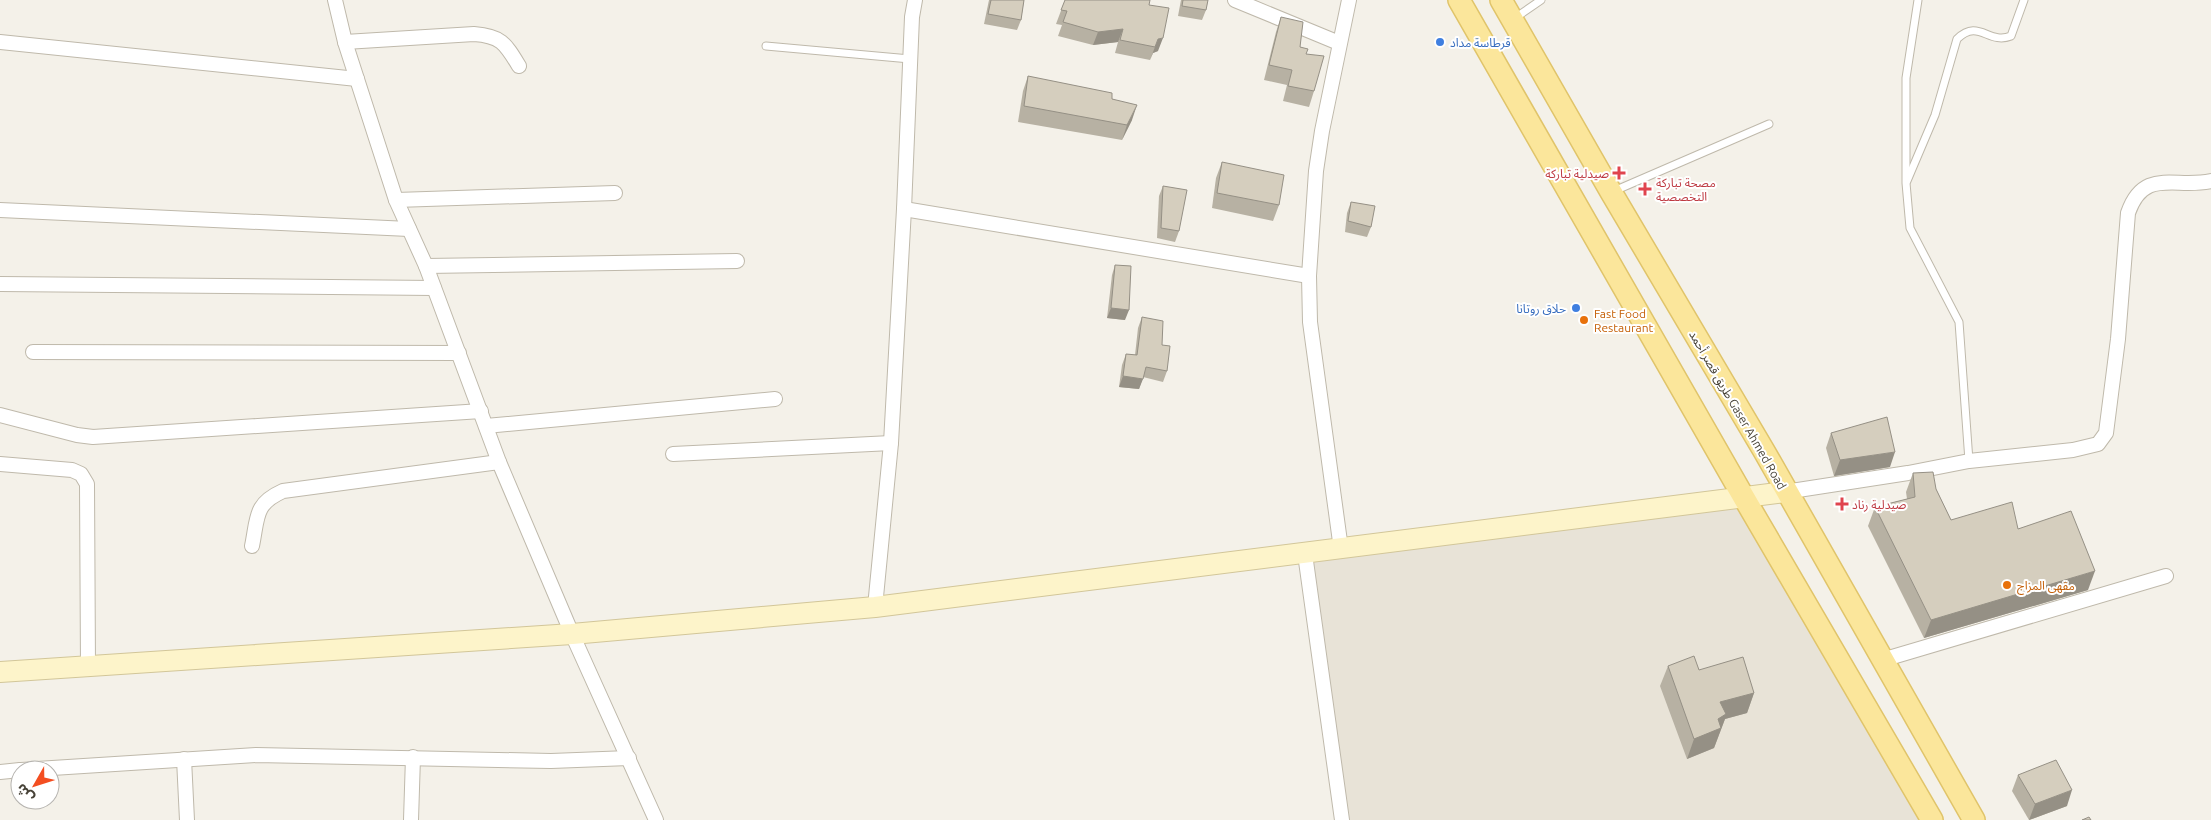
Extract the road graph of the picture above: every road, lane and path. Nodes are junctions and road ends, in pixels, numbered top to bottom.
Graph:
1 (334, 0) edge
2 (915, 0) edge
3 (1235, 0) edge
4 (1349, 0) edge
5 (1459, 0) edge
6 (1501, 0) edge
7 (1541, 0) edge
8 (1918, 0) edge
9 (2024, 0) edge
10 (1512, 20) junction
11 (0, 42) edge
12 (345, 42) junction
13 (1339, 43) junction
14 (766, 46) dead end
15 (910, 59) junction
16 (519, 66) dead end
17 (357, 79) junction
18 (1769, 124) dead end
19 (2211, 181) edge
20 (1906, 183) junction
21 (1611, 192) junction
22 (615, 193) dead end
23 (396, 200) junction
24 (904, 209) junction
25 (0, 210) edge
26 (409, 229) junction
27 (737, 261) dead end
28 (426, 266) junction
29 (1309, 276) junction
30 (0, 284) edge
31 (434, 288) junction
32 (33, 352) dead end
33 (459, 353) junction
34 (774, 399) dead end
35 (481, 411) junction
36 (0, 415) edge
37 (486, 426) junction
38 (891, 443) junction
39 (673, 454) dead end
40 (1969, 461) junction
41 (499, 462) junction
42 (0, 464) edge
43 (1785, 492) junction
44 (1743, 496) junction
45 (252, 546) dead end
46 (1340, 549) junction
47 (1305, 554) junction
48 (2166, 576) dead end
49 (875, 607) junction
50 (572, 634) junction
51 (1882, 660) junction
52 (88, 666) junction
53 (0, 672) edge
54 (413, 757) junction
55 (629, 758) junction
56 (184, 759) junction
57 (60, 767) edge
58 (187, 820) edge
59 (411, 820) edge
60 (656, 820) edge
61 (1342, 820) edge
62 (1932, 820) edge
63 (1974, 820) edge

1 - 12 street
2 - 15 street
3 - 13 street
4 - 13 street
5 - 44 main road
6 - 10 main road, طريق قصر أحمد Gaser Ahmed Road
7 - 10 lane
8 - 20 lane
9 - 20 lane
10 - 21 main road, طريق قصر أحمد Gaser Ahmed Road
11 - 17 street
12 - 16 street
12 - 17 street
13 - 29 street
14 - 15 lane
15 - 24 street
17 - 23 street
18 - 21 lane
19 - 40 street
20 - 40 lane
21 - 43 main road, طريق قصر أحمد Gaser Ahmed Road
22 - 23 street
23 - 26 street
24 - 29 street
24 - 38 street
25 - 26 street
26 - 28 street
27 - 28 street
28 - 31 street
29 - 46 street
30 - 31 street
31 - 33 street
32 - 33 street
33 - 35 street
34 - 37 street
35 - 36 street
35 - 37 street
37 - 41 street
38 - 39 street
38 - 49 street
40 - 43 street
41 - 45 street
41 - 50 street
42 - 52 street
43 - 44 street
43 - 51 main road, طريق قصر أحمد Gaser Ahmed Road
44 - 46 street
44 - 62 main road
46 - 47 street
47 - 49 street
47 - 61 street
48 - 51 street
49 - 50 street
50 - 52 street
50 - 55 street
51 - 63 main road, طريق قصر أحمد Gaser Ahmed Road
52 - 53 street
54 - 55 street
54 - 56 street
54 - 59 street
55 - 60 street
56 - 57 street
56 - 58 street

